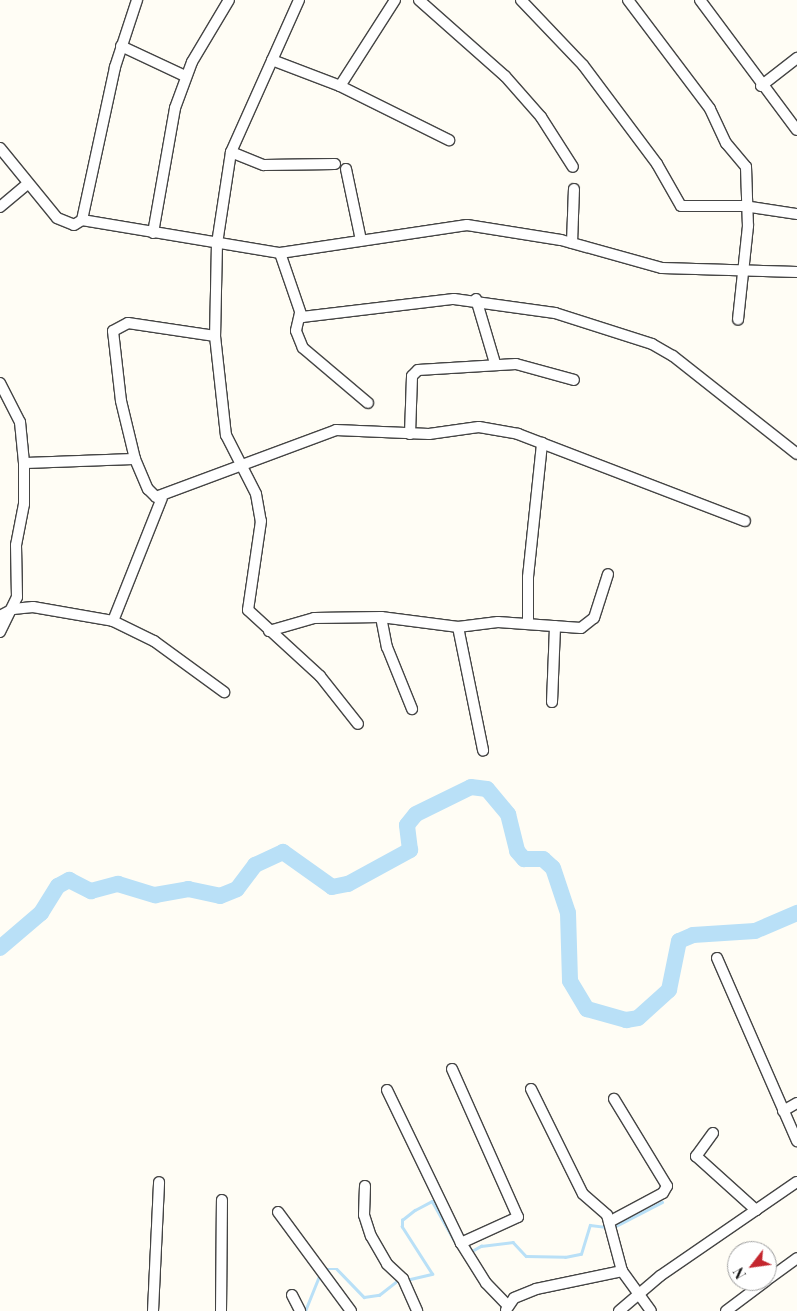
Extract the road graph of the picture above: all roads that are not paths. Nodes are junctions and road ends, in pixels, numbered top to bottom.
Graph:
1 (137, 0) edge
2 (229, 0) edge
3 (299, 0) edge
4 (394, 0) edge
5 (419, 0) edge
6 (521, 0) edge
7 (628, 0) edge
8 (700, 0) edge
9 (121, 46) junction
10 (797, 58) edge
11 (272, 60) junction
12 (185, 76) junction
13 (340, 86) junction
14 (761, 86) junction
15 (797, 130) edge
16 (449, 140) dead end
17 (0, 148) edge
18 (231, 152) junction
19 (335, 164) dead end
20 (573, 167) dead end
21 (346, 169) dead end
22 (26, 185) junction
23 (574, 189) dead end
24 (744, 206) junction
25 (0, 208) edge
26 (797, 214) edge
27 (82, 220) junction
28 (153, 233) junction
29 (361, 240) junction
30 (217, 243) junction
31 (572, 243) junction
32 (280, 253) junction
33 (797, 272) edge
34 (741, 273) junction
35 (476, 299) junction
36 (300, 314) junction
37 (738, 318) dead end
38 (215, 336) junction
39 (495, 363) junction
40 (574, 380) dead end
41 (0, 383) edge
42 (368, 403) dead end
43 (410, 434) junction
44 (542, 443) junction
45 (797, 454) edge
46 (135, 459) junction
47 (24, 464) junction
48 (238, 465) junction
49 (162, 498) junction
50 (744, 521) dead end
51 (608, 574) dead end
52 (13, 609) junction
53 (0, 616) edge
54 (381, 617) junction
55 (113, 621) junction
56 (528, 624) junction
57 (555, 626) junction
58 (458, 628) junction
59 (0, 632) edge
60 (269, 632) junction
61 (224, 692) dead end
62 (552, 702) dead end
63 (412, 709) dead end
64 (358, 724) dead end
65 (483, 750) dead end
66 (717, 958) dead end
67 (452, 1069) dead end
68 (531, 1089) dead end
69 (387, 1090) dead end
70 (614, 1099) dead end
71 (797, 1103) edge
72 (783, 1111) junction
73 (713, 1133) dead end
74 (797, 1141) edge
75 (159, 1182) dead end
76 (797, 1182) edge
77 (365, 1186) dead end
78 (222, 1200) dead end
79 (756, 1210) junction
80 (278, 1212) dead end
81 (609, 1222) junction
82 (461, 1243) junction
83 (797, 1258) edge
84 (622, 1271) junction
85 (777, 1273) edge
86 (753, 1291) edge
87 (292, 1295) dead end
88 (639, 1296) junction
89 (506, 1308) edge
90 (154, 1311) edge
91 (221, 1311) edge
92 (300, 1311) edge
93 (352, 1311) edge
94 (417, 1311) edge
95 (619, 1311) edge
96 (652, 1311) edge
97 (726, 1311) edge

1 - 9 street
2 - 12 street
3 - 11 street
4 - 13 street
5 - 20 street
6 - 24 street
7 - 24 street
8 - 14 street
9 - 12 street
9 - 27 street
10 - 14 street
11 - 13 street
11 - 18 street
12 - 28 street
13 - 16 street
14 - 15 street
17 - 22 street
18 - 19 street
18 - 30 street
21 - 29 street
22 - 25 street
22 - 27 street
23 - 31 street
24 - 26 street
24 - 34 street
27 - 28 street
28 - 30 street
29 - 31 street
29 - 32 street
30 - 32 street
30 - 38 street
31 - 34 street
32 - 36 street
33 - 34 street
34 - 37 street
35 - 36 street
35 - 39 street
35 - 45 street
36 - 42 street
38 - 46 street
38 - 48 street
39 - 40 street
39 - 43 street
41 - 47 street
43 - 44 street
43 - 48 street
44 - 50 street
44 - 56 street
46 - 47 street
46 - 49 street
47 - 52 street
48 - 49 street
48 - 60 street
49 - 55 street
51 - 57 street
52 - 53 street
52 - 55 street
52 - 59 street
54 - 58 street
54 - 60 street
54 - 63 street
55 - 61 street
56 - 57 street
56 - 58 street
57 - 62 street
58 - 65 street
60 - 64 street
66 - 72 street
67 - 82 street
68 - 81 street
69 - 82 street
70 - 81 street
71 - 72 street
72 - 74 street
73 - 79 street
75 - 90 street
76 - 79 street
77 - 94 street
78 - 91 street
79 - 88 street
80 - 93 street
81 - 84 street
82 - 89 street
83 - 85 street
84 - 88 street
84 - 89 street
86 - 97 street
87 - 92 street
88 - 95 street
88 - 96 street

